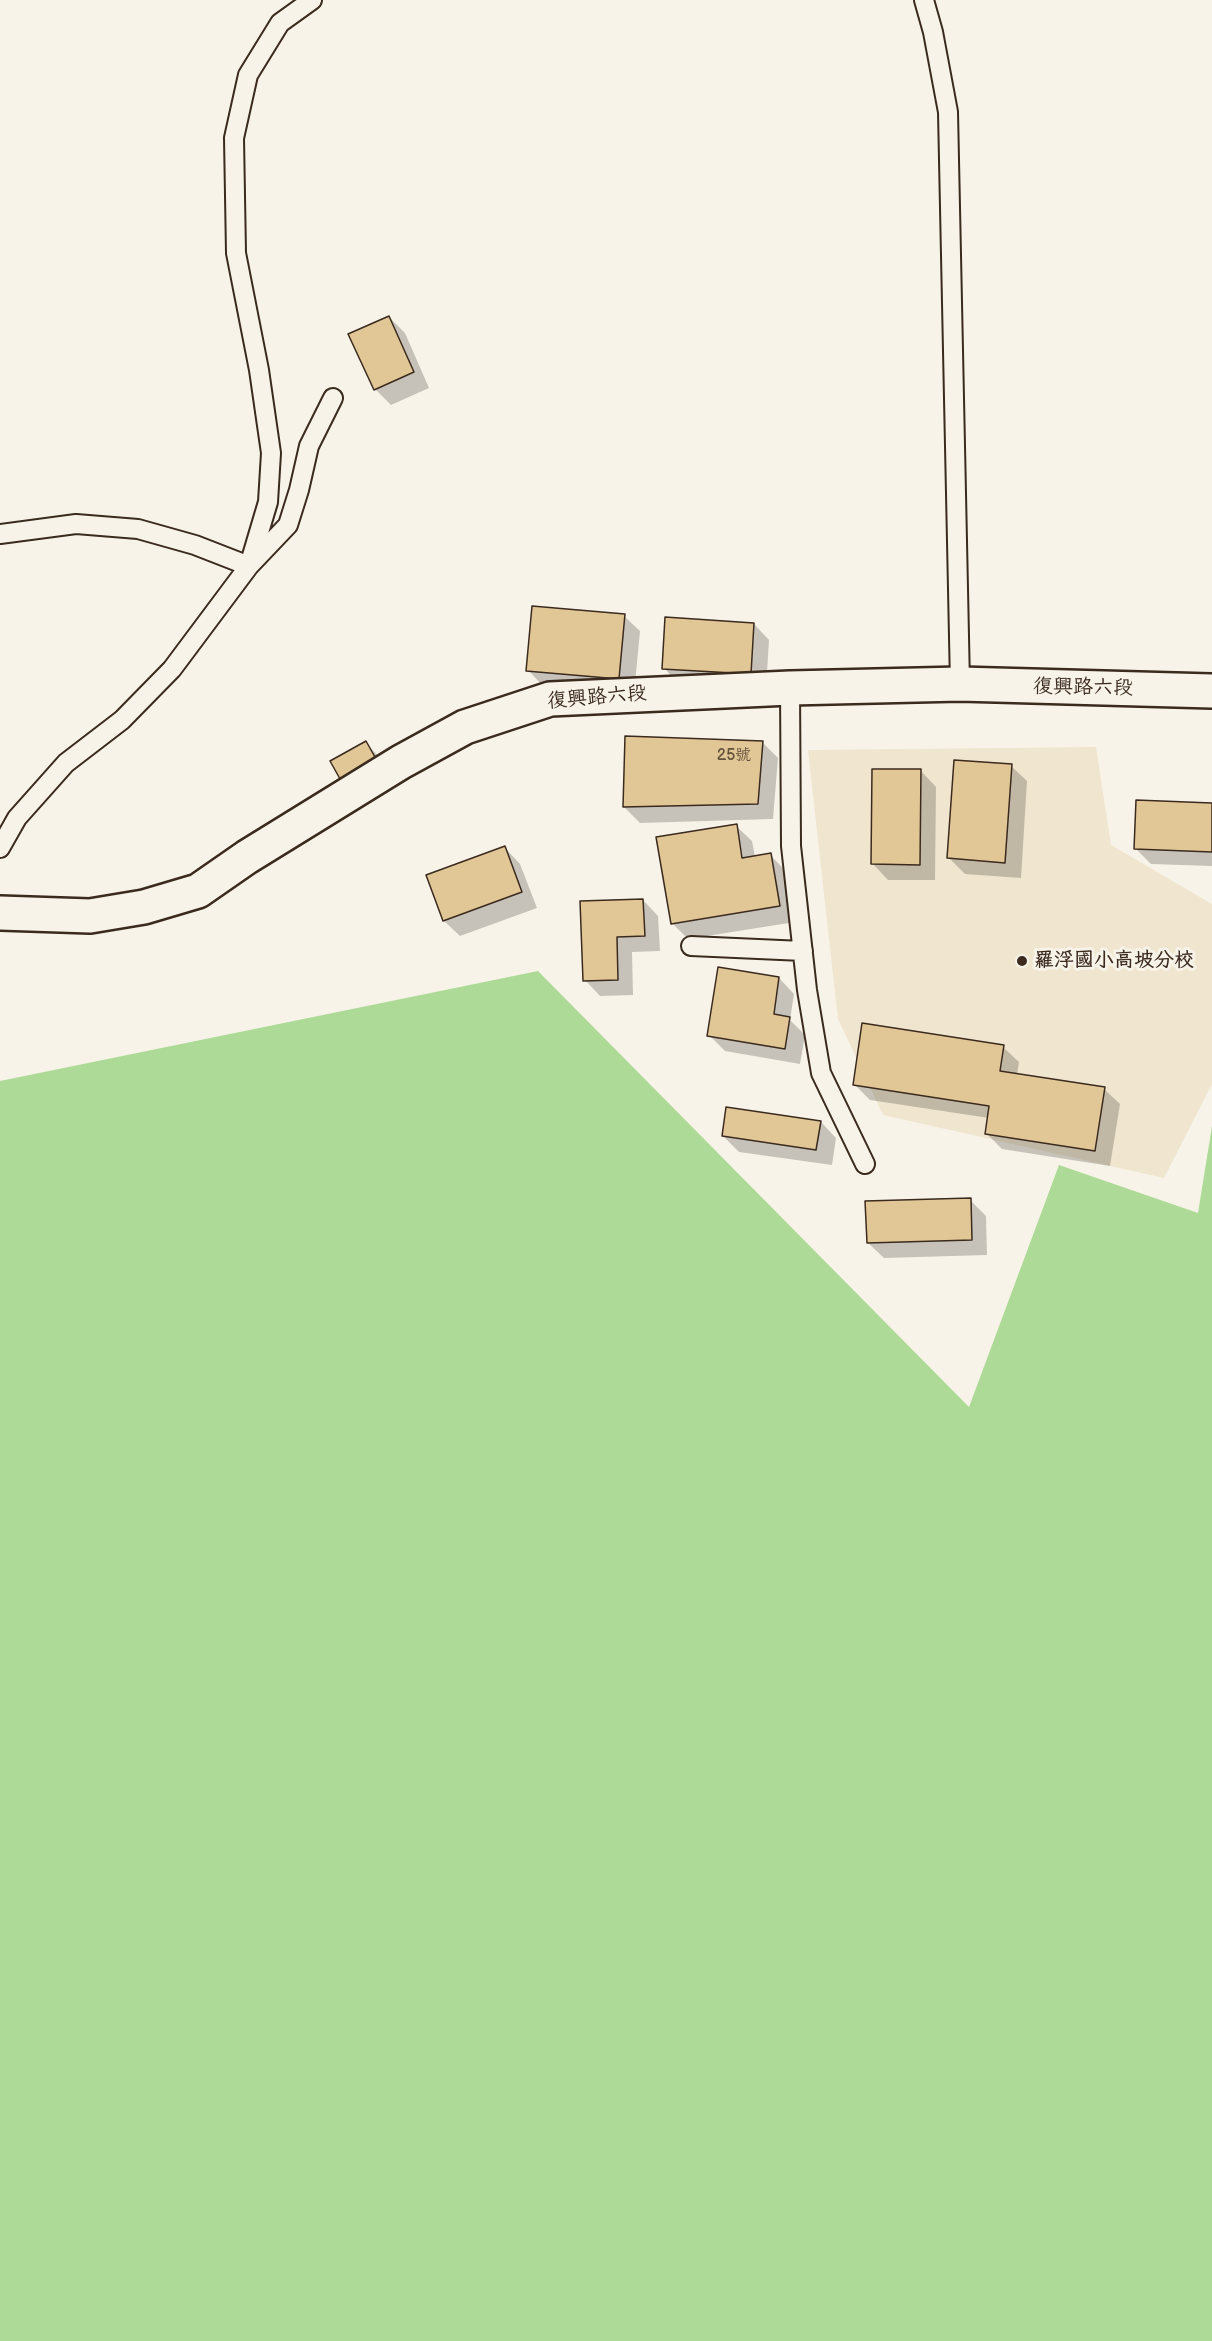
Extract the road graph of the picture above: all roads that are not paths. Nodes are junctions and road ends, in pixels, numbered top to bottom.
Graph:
1 (312, 0) edge
2 (924, 0) edge
3 (333, 398) dead end
4 (0, 534) edge
5 (249, 566) junction
6 (960, 684) junction
7 (790, 687) junction
8 (1212, 691) edge
9 (0, 848) edge
10 (0, 913) edge
11 (691, 946) dead end
12 (803, 951) junction
13 (865, 1164) dead end

1 - 5 lane
2 - 6 lane
3 - 5 lane
4 - 5 lane
5 - 9 lane
6 - 7 main road, 復興路六段
6 - 8 main road, 復興路六段
7 - 10 main road, 復興路六段
7 - 12 lane
11 - 12 lane
12 - 13 lane

